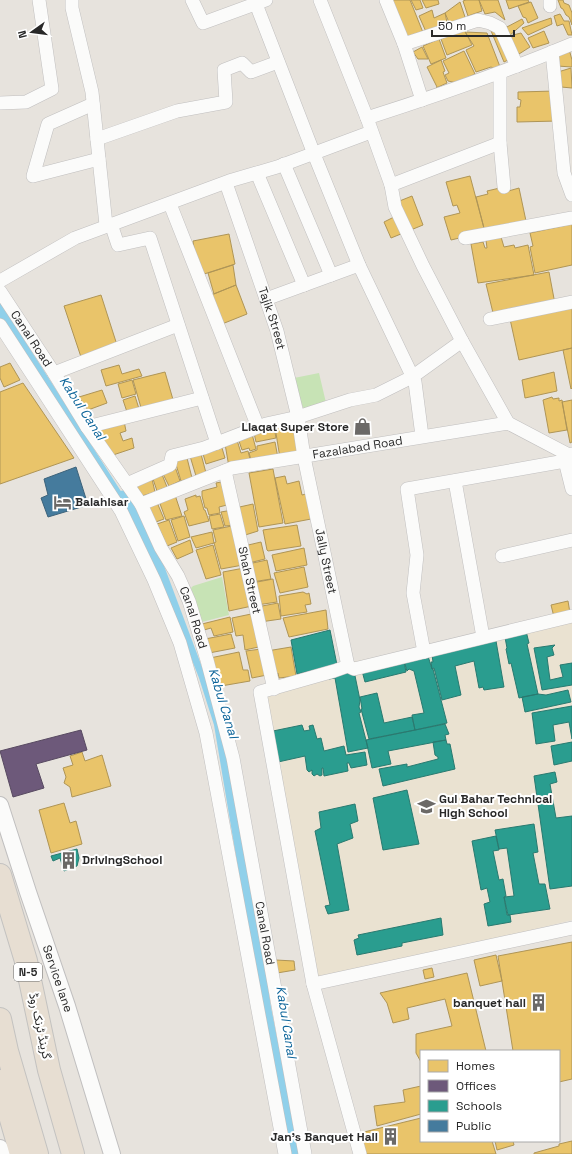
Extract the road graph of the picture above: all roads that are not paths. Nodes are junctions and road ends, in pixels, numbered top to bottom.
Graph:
1 (39, 0) edge
2 (72, 0) edge
3 (192, 0) edge
4 (320, 0) edge
5 (386, 0) edge
6 (261, 2) edge
7 (404, 44) junction
8 (572, 44) edge
9 (552, 52) junction
10 (278, 62) junction
11 (517, 66) junction
12 (500, 73) junction
13 (422, 100) junction
14 (0, 103) edge
15 (93, 104) junction
16 (367, 118) junction
17 (371, 132) junction
18 (97, 139) junction
19 (500, 143) junction
20 (314, 154) junction
21 (99, 159) junction
22 (284, 164) junction
23 (257, 173) junction
24 (226, 183) junction
25 (391, 185) junction
26 (504, 187) dead end
27 (572, 195) edge
28 (170, 204) junction
29 (572, 218) edge
30 (109, 224) junction
31 (465, 238) dead end
32 (359, 265) junction
33 (331, 275) junction
34 (0, 281) edge
35 (304, 285) junction
36 (0, 291) edge
37 (266, 299) junction
38 (572, 302) edge
39 (490, 319) dead end
40 (178, 324) junction
41 (0, 325) edge
42 (462, 341) junction
43 (54, 372) junction
44 (412, 377) junction
45 (202, 398) junction
46 (298, 417) junction
47 (508, 423) junction
48 (87, 427) junction
49 (258, 427) junction
50 (422, 436) junction
51 (217, 443) junction
52 (304, 457) junction
53 (569, 457) edge
54 (225, 471) junction
55 (455, 481) junction
56 (127, 484) junction
57 (572, 489) edge
58 (141, 504) junction
59 (572, 540) edge
60 (502, 556) dead end
61 (572, 616) edge
62 (484, 637) junction
63 (424, 652) junction
64 (348, 666) junction
65 (274, 689) junction
66 (0, 805) edge
67 (0, 875) edge
68 (18, 895) junction
69 (572, 928) edge
70 (26, 961) junction
71 (313, 984) junction
72 (0, 1019) edge
73 (2, 1095) edge
74 (0, 1148) edge
75 (2, 1154) edge
76 (21, 1154) edge
77 (37, 1154) edge
78 (73, 1154) edge
79 (88, 1154) edge
80 (112, 1154) edge
81 (285, 1154) edge
82 (305, 1154) edge
83 (360, 1154) edge

1 - 14 street
2 - 15 street
3 - 6 street
4 - 16 street
5 - 7 street
6 - 10 street
7 - 11 street
7 - 13 street
8 - 9 street
9 - 11 street
9 - 27 street
10 - 18 street
10 - 20 street
11 - 12 street
12 - 13 street
12 - 19 street
13 - 16 street
15 - 18 street
15 - 21 street
16 - 17 street
17 - 20 street
17 - 25 street
18 - 21 street
19 - 25 street
19 - 26 street
20 - 22 street
20 - 32 street
21 - 30 street
22 - 23 street
22 - 33 street
23 - 24 street
23 - 35 street
24 - 28 street
24 - 37 street, Tajik Street
25 - 42 street
28 - 30 street
28 - 49 street
29 - 31 street
30 - 34 street
30 - 40 street
32 - 33 street
32 - 44 street
33 - 35 street
35 - 37 street
36 - 43 street, Canal Road
37 - 46 street, Tajik Street
38 - 39 street
40 - 43 street
40 - 45 street
41 - 81 street
42 - 44 street
42 - 47 street
43 - 48 street, Canal Road
44 - 46 street
44 - 50 street
45 - 48 street
45 - 51 street
46 - 49 street
46 - 52 street, Tajik Street
47 - 50 street, Fazalabad Road
47 - 53 street
48 - 56 street, Canal Road
49 - 51 street
50 - 52 street, Fazalabad Road
51 - 56 street
52 - 54 street, Fazalabad Road
52 - 64 street, Jally Street
53 - 55 street
53 - 57 street
54 - 58 street, Fazalabad Road
54 - 65 street, Shah Street
55 - 62 street
55 - 63 street
56 - 58 street, Canal Road
58 - 82 street, Canal Road
59 - 60 street
61 - 62 street
62 - 63 street
63 - 64 street
64 - 65 street
65 - 71 street
66 - 68 street, Service lane
67 - 68 highway, گرینڈ ٹرنک روڈ / N-5
68 - 70 highway, گرینڈ ٹرنک روڈ / N-5
68 - 80 street, Service lane
69 - 71 street
70 - 78 highway, گرینڈ ٹرنک روڈ / N-5
70 - 79 highway
71 - 83 street
72 - 77 highway
73 - 76 highway
74 - 75 street

